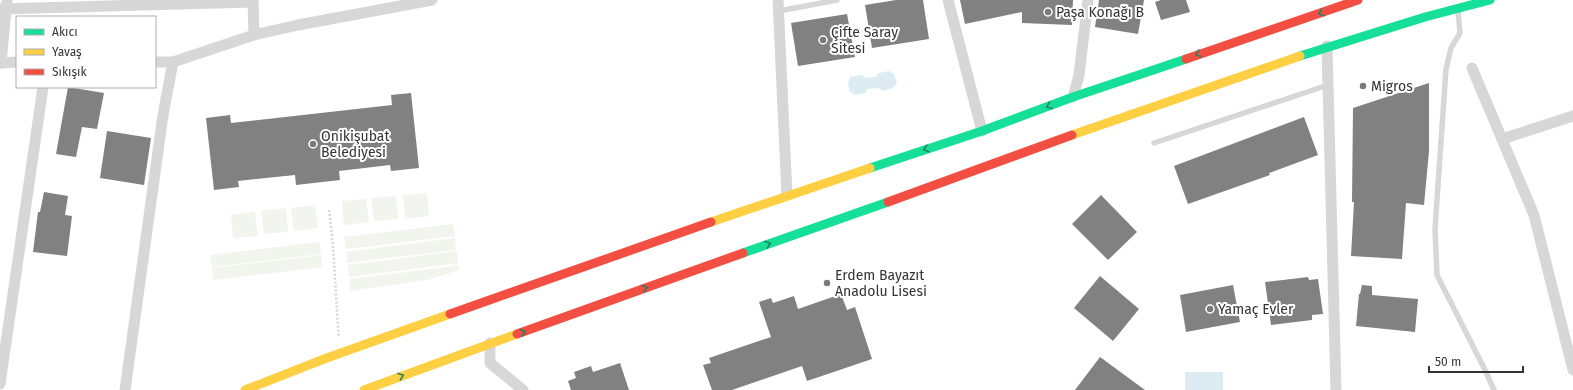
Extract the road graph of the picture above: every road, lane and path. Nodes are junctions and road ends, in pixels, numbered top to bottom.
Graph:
1 (432, 0) edge
2 (837, 0) edge
3 (948, 0) edge
4 (1088, 0) edge
5 (1358, 0) edge
6 (1490, 0) edge
7 (253, 1) edge
8 (4, 6) edge
9 (779, 6) edge
10 (1458, 8) junction
11 (254, 35) junction
12 (1327, 46) junction
13 (16, 62) edge
14 (156, 62) edge
15 (173, 62) junction
16 (0, 63) edge
17 (1472, 68) dead end
18 (1328, 85) junction
19 (43, 88) edge
20 (1073, 97) junction
21 (1573, 116) edge
22 (982, 131) junction
23 (1502, 139) junction
24 (1154, 143) dead end
25 (787, 195) junction
26 (329, 210) dead end
27 (490, 343) junction
28 (341, 353) junction
29 (1573, 370) edge
30 (0, 384) edge
31 (125, 390) edge
32 (245, 390) edge
33 (364, 390) edge
34 (523, 390) edge
35 (1336, 390) edge
36 (1494, 390) edge

1 - 11 street
2 - 9 lane
3 - 22 street
4 - 20 street
5 -> 20 main road
6 - 10 main road
7 - 8 street
7 - 11 street
8 - 16 street
9 - 25 street
10 - 12 main road
10 - 36 lane
11 - 15 street
12 - 18 street
27 -> 12 main road
13 - 16 street
14 - 15 street
15 - 31 street
17 - 23 street
18 - 24 lane
18 - 35 street
19 - 30 street
20 -> 22 main road
21 - 23 street
22 -> 25 main road
23 - 29 street
25 - 28 main road
26 - 28 path
33 -> 27 main road
27 - 34 street
28 - 32 main road

